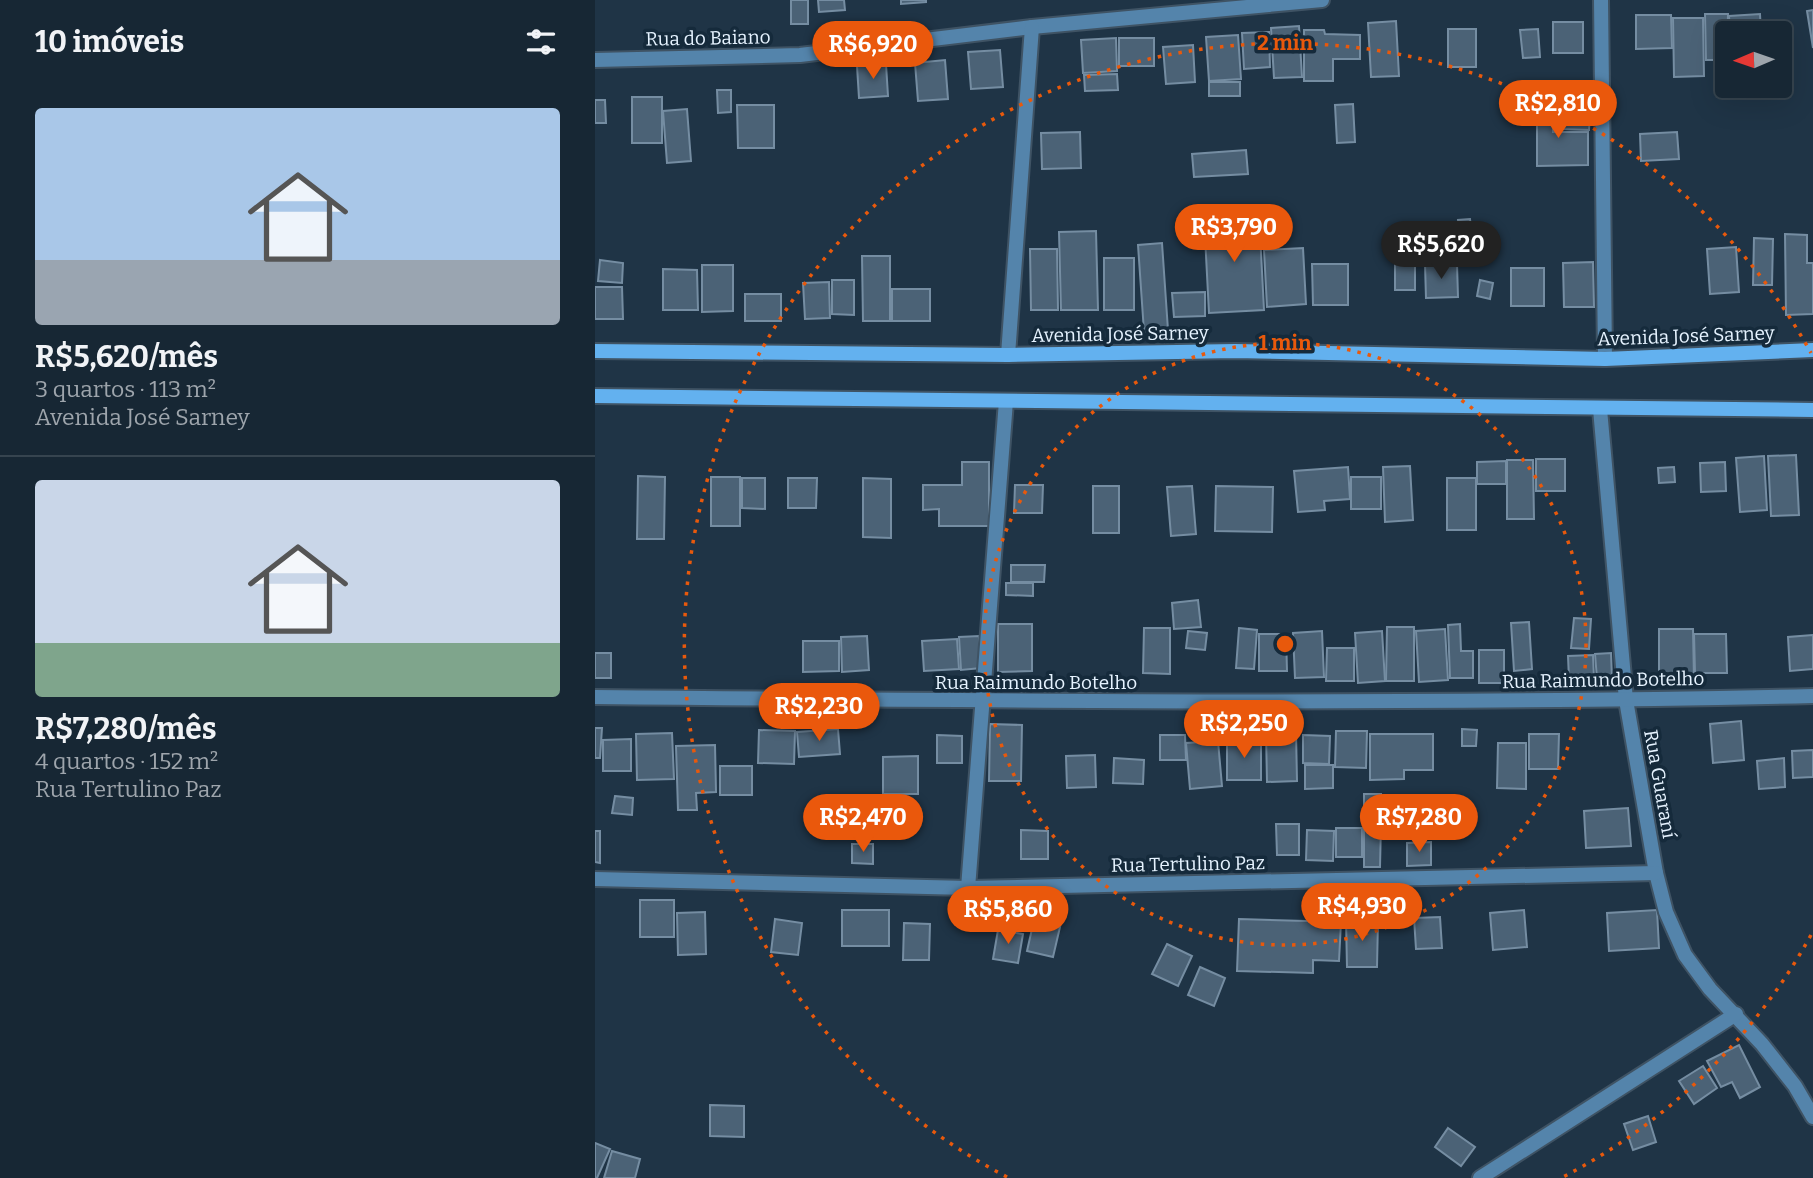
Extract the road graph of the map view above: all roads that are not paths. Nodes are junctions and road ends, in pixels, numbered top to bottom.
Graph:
1 (1322, 0) edge
2 (1601, 0) edge
3 (1286, 1) edge
4 (1032, 27) junction
5 (595, 60) edge
6 (1813, 350) edge
7 (595, 351) edge
8 (1009, 355) junction
9 (1605, 359) junction
10 (595, 396) edge
11 (1006, 401) junction
12 (1600, 409) junction
13 (1813, 410) edge
14 (1813, 696) edge
15 (595, 697) edge
16 (985, 701) junction
17 (1626, 701) junction
18 (1656, 873) junction
19 (595, 879) edge
20 (968, 888) junction
21 (1736, 1014) junction
22 (1813, 1117) edge
23 (1480, 1178) edge

1 - 3 street, Rua do Baiano
2 - 9 street
3 - 4 street, Rua do Baiano
4 - 5 street, Rua do Baiano
4 - 8 street
6 - 9 main road, Avenida José Sarney
7 - 8 main road, Avenida José Sarney
8 - 9 main road, Avenida José Sarney
10 - 11 main road
11 - 12 main road
11 - 16 street
12 - 13 main road
12 - 17 street, Rua Guaraní
14 - 17 street, Rua Raimundo Botelho
15 - 16 street, Rua Raimundo Botelho
16 - 17 street, Rua Raimundo Botelho
16 - 20 street
17 - 18 street, Rua Guaraní
18 - 20 street, Rua Tertulino Paz
18 - 21 street, Rua Guaraní
19 - 20 street, Rua Tertulino Paz
21 - 22 street, Rua Guaraní
21 - 23 street

